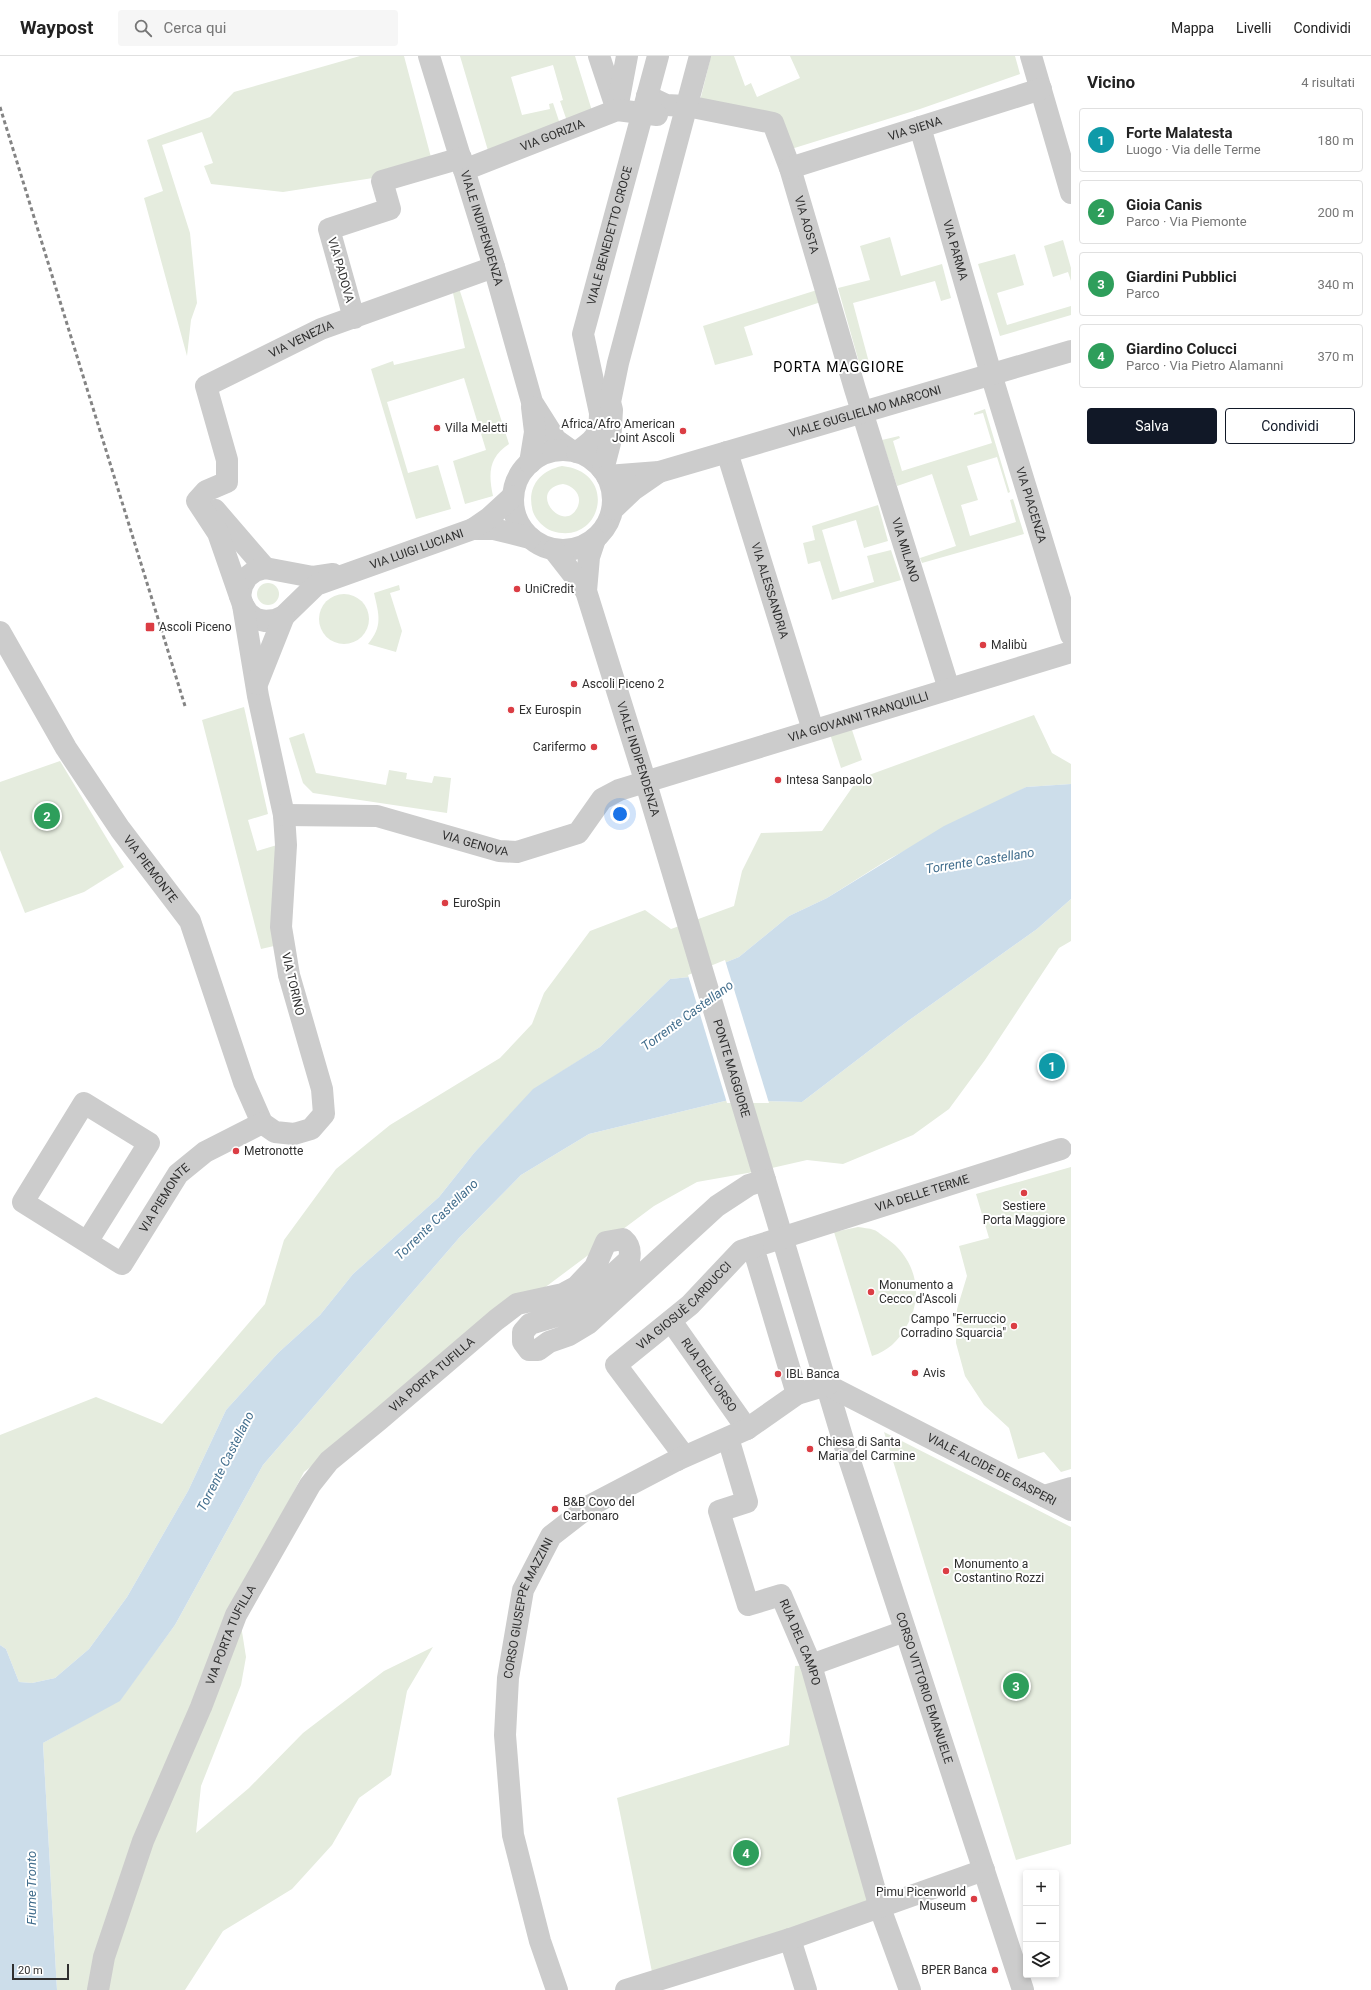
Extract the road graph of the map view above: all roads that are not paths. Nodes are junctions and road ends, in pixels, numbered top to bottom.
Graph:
1 (429, 56) edge
2 (599, 56) edge
3 (627, 56) edge
4 (658, 56) edge
5 (700, 56) edge
6 (1031, 56) edge
7 (1041, 89) junction
8 (645, 104) junction
9 (617, 110) junction
10 (685, 116) junction
11 (920, 127) junction
12 (462, 164) junction
13 (790, 168) junction
14 (1071, 194) edge
15 (494, 267) junction
16 (354, 318) junction
17 (1071, 351) edge
18 (587, 359) junction
19 (618, 363) junction
20 (991, 374) junction
21 (532, 402) junction
22 (862, 412) junction
23 (610, 443) junction
24 (573, 451) junction
25 (727, 452) junction
26 (530, 463) junction
27 (659, 472) junction
28 (605, 473) junction
29 (638, 473) junction
30 (206, 490) junction
31 (513, 496) junction
32 (613, 509) junction
33 (473, 529) junction
34 (530, 538) junction
35 (595, 539) junction
36 (554, 550) junction
37 (273, 570) junction
38 (360, 570) junction
39 (586, 591) junction
40 (242, 600) junction
41 (287, 612) junction
42 (0, 632) edge
43 (1071, 635) edge
44 (1071, 652) edge
45 (257, 684) junction
46 (949, 689) junction
47 (813, 730) junction
48 (645, 780) junction
49 (284, 815) junction
50 (682, 904) joint
51 (262, 1123) junction
52 (1061, 1149) dead end
53 (763, 1172) junction
54 (783, 1238) junction
55 (87, 1242) junction
56 (753, 1247) junction
57 (671, 1321) junction
58 (827, 1385) junction
59 (797, 1394) junction
60 (738, 1433) junction
61 (677, 1460) junction
62 (1071, 1488) edge
63 (1044, 1496) junction
64 (1071, 1510) edge
65 (905, 1631) junction
66 (811, 1665) junction
67 (984, 1870) junction
68 (880, 1908) junction
69 (790, 1939) junction
70 (98, 1990) edge
71 (557, 1990) edge
72 (626, 1990) edge
73 (806, 1990) edge
74 (910, 1990) edge
75 (1023, 1990) edge

1 - 12 street, VIALE INDIPENDENZA
2 - 9 street
3 - 9 street
4 - 8 street, VIALE BENEDETTO CROCE
5 - 10 street
6 - 7 street
7 - 11 street, VIA SIENA
7 - 14 street
8 - 9 street, VIA GORIZIA
8 - 10 street
8 - 18 street, VIALE BENEDETTO CROCE
9 - 12 street, VIA GORIZIA
10 - 13 street, VIA AOSTA
10 - 19 street
11 - 13 street, VIA SIENA
11 - 20 street, VIA PARMA
12 - 15 street, VIALE INDIPENDENZA
12 - 16 street, VIA PADOVA
13 - 22 street, VIA AOSTA
15 - 16 street, VIA VENEZIA
15 - 21 street, VIALE INDIPENDENZA
16 - 30 street, VIA VENEZIA
17 - 20 street, VIALE GUGLIELMO MARCONI
18 - 19 street
18 - 24 street, VIALE BENEDETTO CROCE
19 - 23 street
20 - 22 street, VIALE GUGLIELMO MARCONI
20 - 43 street, VIA PIACENZA
21 - 24 street, VIALE INDIPENDENZA
21 - 26 street, VIALE INDIPENDENZA
22 - 25 street, VIALE GUGLIELMO MARCONI
22 - 46 street, VIA MILANO
23 - 28 street
23 - 29 street
24 - 26 street, VIALE INDIPENDENZA
24 - 28 street, VIALE INDIPENDENZA
25 - 27 street, VIALE GUGLIELMO MARCONI
25 - 47 street, VIA ALESSANDRIA
26 - 31 street, VIALE INDIPENDENZA
27 - 29 street, VIALE GUGLIELMO MARCONI
27 - 32 street, VIALE GUGLIELMO MARCONI
28 - 29 street, VIALE GUGLIELMO MARCONI
28 - 32 street, VIALE INDIPENDENZA
30 - 37 street
30 - 40 street, VIA TORINO
31 - 33 street, VIA LUIGI LUCIANI
31 - 34 street, VIALE INDIPENDENZA
32 - 35 street, VIALE INDIPENDENZA
33 - 34 street, VIA LUIGI LUCIANI
33 - 38 street, VIA LUIGI LUCIANI
34 - 36 street, VIALE INDIPENDENZA
35 - 36 street, VIALE INDIPENDENZA
35 - 39 street, VIALE INDIPENDENZA
36 - 39 street, VIALE INDIPENDENZA
37 - 38 street
37 - 40 street
37 - 41 street
38 - 41 street
39 - 48 street, VIALE INDIPENDENZA
40 - 41 street
40 - 45 street, VIA TORINO
41 - 45 street
42 - 51 street, VIA PIEMONTE
44 - 46 street, VIA GIOVANNI TRANQUILLI
45 - 49 street, VIA TORINO
46 - 47 street, VIA GIOVANNI TRANQUILLI
47 - 48 street, VIA GIOVANNI TRANQUILLI
48 - 49 street, VIA GENOVA
48 - 50 street, VIALE INDIPENDENZA
49 - 51 street, VIA TORINO
50 - 53 street, PONTE MAGGIORE
51 - 55 street, VIA PIEMONTE
52 - 54 street, VIA DELLE TERME
53 - 54 street, PONTE MAGGIORE
53 - 70 street, VIA PORTA TUFILLA
54 - 56 street, VIA DELLE TERME
54 - 58 street, CORSO VITTORIO EMANUELE
55 - 55 street
56 - 57 street, VIA GIOSUÈ CARDUCCI
56 - 59 street
57 - 60 street, RUA DELL'ORSO
57 - 61 street, VIA GIOSUÈ CARDUCCI
58 - 59 street, CORSO GIUSEPPE MAZZINI
58 - 63 street, VIALE ALCIDE DE GASPERI
58 - 65 street, CORSO VITTORIO EMANUELE
59 - 60 street, CORSO GIUSEPPE MAZZINI
60 - 61 street, CORSO GIUSEPPE MAZZINI
60 - 66 street, RUA DEL CAMPO
61 - 71 street, CORSO GIUSEPPE MAZZINI
62 - 63 street
63 - 64 street, VIALE ALCIDE DE GASPERI
65 - 66 street
65 - 67 street, CORSO VITTORIO EMANUELE
66 - 68 street, RUA DEL CAMPO
67 - 68 street
67 - 75 street, CORSO VITTORIO EMANUELE
68 - 69 street
68 - 74 street, RUA DEL CAMPO
69 - 72 street
69 - 73 street

